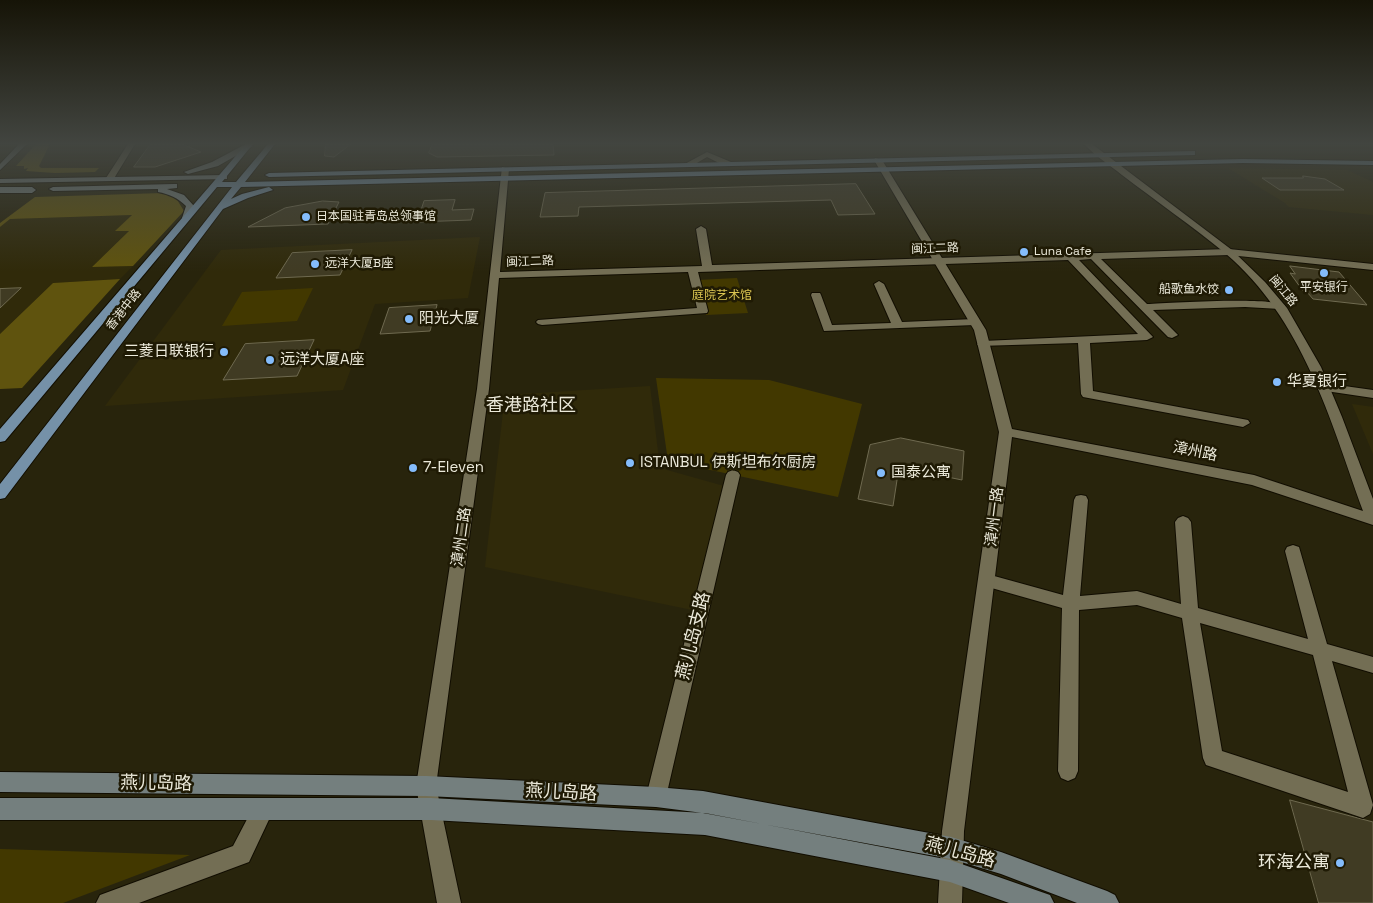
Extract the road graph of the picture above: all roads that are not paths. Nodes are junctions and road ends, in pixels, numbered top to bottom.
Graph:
1 (154, 186) edge
2 (215, 186) edge
3 (237, 186) edge
4 (286, 186) edge
5 (504, 186) edge
6 (893, 186) edge
7 (1140, 186) edge
8 (143, 187) junction
9 (0, 190) edge
10 (221, 207) junction
11 (186, 218) junction
12 (701, 229) dead end
13 (1229, 252) junction
14 (1093, 256) junction
15 (1072, 257) junction
16 (938, 261) junction
17 (1373, 267) edge
18 (692, 269) junction
19 (708, 269) junction
20 (496, 275) junction
21 (879, 284) dead end
22 (816, 295) dead end
23 (1280, 306) junction
24 (1144, 307) junction
25 (542, 322) dead end
26 (975, 322) junction
27 (898, 326) junction
28 (1172, 334) dead end
29 (1084, 340) junction
30 (984, 344) junction
31 (1323, 387) junction
32 (1373, 394) edge
33 (1243, 423) dead end
34 (1006, 432) junction
35 (0, 438) edge
36 (733, 475) dead end
37 (0, 494) edge
38 (1081, 500) dead end
39 (1373, 520) edge
40 (1183, 522) dead end
41 (1293, 551) dead end
42 (987, 580) junction
43 (1071, 604) junction
44 (1190, 612) junction
45 (1322, 650) junction
46 (1373, 665) edge
47 (1068, 771) dead end
48 (0, 782) edge
49 (426, 786) junction
50 (656, 797) junction
51 (0, 809) edge
52 (263, 809) junction
53 (431, 809) junction
54 (951, 848) junction
55 (950, 871) junction
56 (108, 903) edge
57 (450, 903) edge
58 (950, 903) edge
59 (1042, 903) edge
60 (1107, 903) edge

1 - 8 main road
2 - 11 main road, 香港中路
3 - 10 main road, 香港中路
4 - 10 main road
5 - 20 street, 漳州二路
6 - 16 street, 漳州一路
7 - 13 street, 闽江路
8 - 9 main road
8 - 11 main road
10 - 37 main road, 香港中路
11 - 35 main road, 香港中路
12 - 19 street
13 - 14 street, 闽江二路
13 - 17 street, 闽江二路
13 - 23 street, 闽江路
14 - 15 street, 闽江二路
14 - 24 street
15 - 16 street, 闽江二路
15 - 29 street
16 - 19 street, 闽江二路
16 - 26 street, 漳州一路
18 - 19 street, 闽江二路
18 - 20 street, 闽江二路
18 - 25 street
20 - 49 street, 漳州二路
21 - 27 street
22 - 27 street
23 - 24 street
23 - 31 street, 闽江路
24 - 28 street
26 - 27 street
26 - 30 street, 漳州一路
29 - 30 street
29 - 33 street
30 - 34 street, 漳州一路
31 - 32 street
31 - 39 street, 闽江路
34 - 39 street, 漳州路
34 - 42 street, 漳州一路
36 - 50 street, 燕儿岛支路
38 - 43 street
40 - 44 street
41 - 45 street
42 - 43 street
42 - 54 street, 漳州一路
43 - 44 street
43 - 47 street
44 - 45 street
44 - 45 street
45 - 46 street
48 - 49 main road, 燕儿岛路
49 - 50 main road, 燕儿岛路
49 - 53 street, 漳州二路
50 - 54 main road, 燕儿岛路
51 - 52 main road, 燕儿岛路
52 - 53 main road, 燕儿岛路
52 - 56 street
53 - 55 main road, 燕儿岛路
53 - 57 street, 漳州二路
54 - 55 street, 漳州一路
54 - 60 main road, 燕儿岛路
55 - 58 street, 漳州一路
55 - 59 main road, 燕儿岛路

